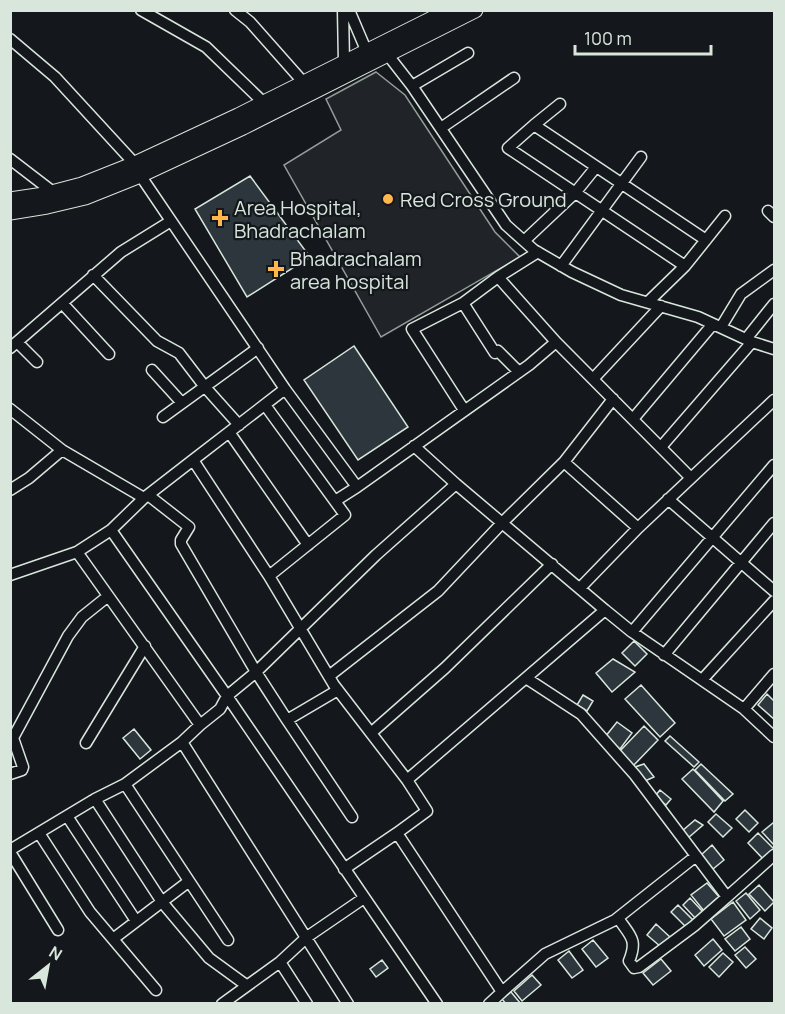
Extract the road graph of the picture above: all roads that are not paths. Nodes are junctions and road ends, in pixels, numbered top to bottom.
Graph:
1 (141, 10) edge
2 (235, 10) edge
3 (343, 10) edge
4 (350, 10) edge
5 (450, 10) edge
6 (475, 10) edge
7 (10, 39) edge
8 (384, 51) junction
9 (468, 53) dead end
10 (369, 58) junction
11 (347, 68) junction
12 (514, 78) dead end
13 (304, 83) junction
14 (412, 86) junction
15 (264, 103) junction
16 (560, 104) dead end
17 (534, 125) junction
18 (441, 128) junction
19 (641, 157) dead end
20 (10, 159) edge
21 (596, 167) junction
22 (137, 170) junction
23 (622, 184) junction
24 (53, 192) junction
25 (575, 192) junction
26 (10, 200) edge
27 (602, 211) junction
28 (10, 212) edge
29 (726, 216) dead end
30 (171, 221) junction
31 (706, 240) junction
32 (524, 241) junction
33 (538, 252) junction
34 (561, 266) junction
35 (685, 266) junction
36 (774, 270) edge
37 (93, 275) junction
38 (498, 277) junction
39 (648, 302) junction
40 (62, 303) junction
41 (462, 303) junction
42 (774, 304) edge
43 (661, 306) junction
44 (717, 325) junction
45 (749, 341) junction
46 (556, 342) junction
47 (14, 345) edge
48 (258, 348) junction
49 (774, 349) edge
50 (109, 354) dead end
51 (37, 362) dead end
52 (152, 370) dead end
53 (519, 372) junction
54 (593, 379) junction
55 (205, 387) junction
56 (285, 389) junction
57 (613, 399) junction
58 (774, 400) edge
59 (182, 404) junction
60 (265, 405) junction
61 (10, 409) edge
62 (464, 410) junction
63 (163, 417) dead end
64 (633, 419) junction
65 (239, 425) junction
66 (229, 432) junction
67 (414, 446) junction
68 (661, 447) junction
69 (62, 450) junction
70 (193, 460) junction
71 (564, 462) junction
72 (774, 465) edge
73 (691, 478) junction
74 (456, 484) junction
75 (357, 487) junction
76 (10, 490) edge
77 (146, 497) junction
78 (668, 499) junction
79 (335, 501) junction
80 (503, 522) junction
81 (774, 522) edge
82 (638, 528) junction
83 (111, 530) junction
84 (712, 538) junction
85 (308, 545) junction
86 (77, 552) junction
87 (741, 563) junction
88 (552, 564) junction
89 (10, 576) edge
90 (269, 576) junction
91 (580, 588) junction
92 (774, 591) edge
93 (107, 597) junction
94 (774, 600) edge
95 (605, 610) junction
96 (301, 628) junction
97 (632, 632) junction
98 (145, 645) junction
99 (664, 655) junction
100 (256, 672) junction
101 (774, 674) edge
102 (329, 676) junction
103 (526, 678) junction
104 (702, 680) junction
105 (338, 690) junction
106 (227, 696) junction
107 (744, 709) junction
108 (287, 720) junction
109 (200, 725) junction
110 (371, 733) junction
111 (774, 737) edge
112 (182, 742) junction
113 (86, 743) dead end
114 (10, 774) edge
115 (407, 780) junction
116 (125, 784) junction
117 (95, 799) junction
118 (67, 816) junction
119 (352, 817) dead end
120 (39, 833) junction
121 (397, 833) junction
122 (10, 851) edge
123 (774, 855) edge
124 (696, 856) junction
125 (344, 869) junction
126 (189, 882) junction
127 (728, 897) junction
128 (364, 898) junction
129 (162, 902) junction
130 (618, 918) junction
131 (136, 921) junction
132 (58, 930) dead end
133 (307, 937) junction
134 (113, 939) junction
135 (228, 940) dead end
136 (280, 962) junction
137 (246, 985) junction
138 (156, 990) dead end
139 (502, 992) junction
140 (234, 1000) edge
141 (222, 1004) edge
142 (307, 1004) edge
143 (348, 1004) edge
144 (437, 1004) edge
145 (489, 1004) edge

1 - 15 street
2 - 13 street
3 - 11 street
4 - 10 street
5 - 8 highway
6 - 8 highway
7 - 22 street
8 - 10 highway
8 - 14 street
9 - 14 street
10 - 11 highway
11 - 13 highway
11 - 22 highway
12 - 18 street
13 - 15 highway
14 - 18 street
15 - 22 highway
16 - 17 street
17 - 21 street
17 - 25 street
18 - 32 street
19 - 23 street
20 - 24 street
21 - 23 street
21 - 25 street
22 - 24 highway
22 - 28 highway
22 - 30 street
23 - 27 street
23 - 31 street
24 - 26 highway
25 - 27 street
25 - 32 street
27 - 34 street
27 - 35 street
29 - 31 street
30 - 37 street
30 - 48 street
31 - 35 street
32 - 33 street
33 - 34 street
33 - 38 street
34 - 39 street
35 - 39 street
36 - 44 street
37 - 40 street
37 - 55 street
38 - 41 street
38 - 46 street
39 - 43 street
40 - 47 street
40 - 50 street
41 - 53 street
41 - 62 street
42 - 45 street
43 - 44 street
43 - 54 street
44 - 45 street
44 - 64 street
45 - 49 street
45 - 68 street
46 - 53 street
46 - 54 street
47 - 51 street
48 - 55 street
48 - 56 street
52 - 59 street
53 - 62 street
54 - 57 street
55 - 59 street
55 - 65 street
56 - 60 street
56 - 75 street
57 - 64 street
57 - 71 street
58 - 73 street
59 - 63 street
60 - 65 street
60 - 79 street
61 - 69 street
62 - 67 street
64 - 68 street
65 - 66 street
66 - 70 street
66 - 85 street
67 - 74 street
67 - 75 street
68 - 73 street
69 - 76 street
69 - 77 street
70 - 77 street
70 - 90 street
71 - 80 street
71 - 82 street
72 - 84 street
73 - 78 street
74 - 80 street
74 - 96 street
75 - 79 street
77 - 83 street
77 - 100 street
78 - 82 street
78 - 84 street
79 - 85 street
80 - 88 street
80 - 102 street
81 - 87 street
82 - 91 street
83 - 86 street
83 - 106 street
84 - 87 street
84 - 97 street
85 - 90 street
86 - 89 street
86 - 93 street
87 - 92 street
87 - 99 street
88 - 91 street
88 - 110 street
90 - 96 street
91 - 95 street
93 - 98 street
93 - 114 street
94 - 104 street
95 - 97 street
95 - 103 street
96 - 100 street
96 - 102 street
97 - 99 street
98 - 109 street
98 - 113 street
99 - 104 street
100 - 106 street
100 - 108 street
101 - 107 street
102 - 105 street
103 - 115 street
103 - 124 street
104 - 107 street
105 - 108 street
105 - 110 street
106 - 109 street
106 - 125 street
107 - 111 street
108 - 119 street
109 - 112 street
110 - 115 street
112 - 116 street
112 - 133 street
115 - 121 street
116 - 117 street
116 - 126 street
117 - 118 street
117 - 129 street
118 - 120 street
118 - 131 street
120 - 122 street
120 - 134 street
121 - 125 street
121 - 139 street
122 - 132 street
123 - 127 street
124 - 127 street
124 - 130 street
125 - 128 street
126 - 129 street
126 - 135 street
127 - 130 street
128 - 133 street
128 - 144 street
129 - 131 street
129 - 137 street
130 - 139 street
131 - 134 street
133 - 136 street
133 - 143 street
134 - 138 street
136 - 137 street
136 - 142 street
137 - 140 street
139 - 145 street
140 - 141 street

